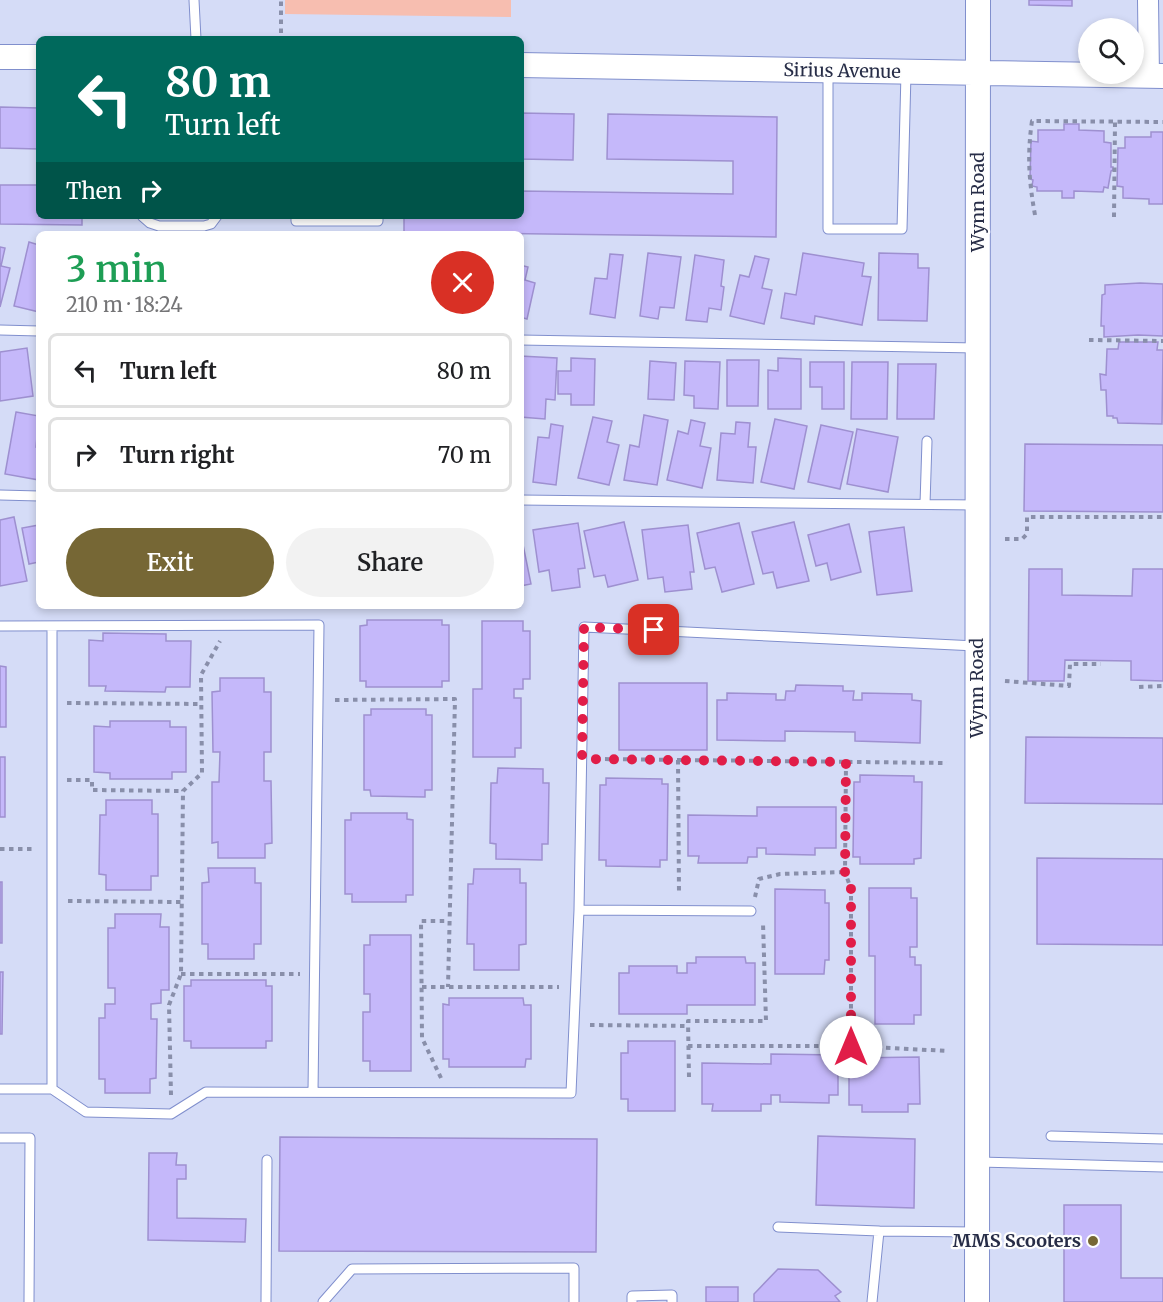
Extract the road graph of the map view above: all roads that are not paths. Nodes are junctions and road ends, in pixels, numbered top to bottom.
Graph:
1 (194, 0) edge
2 (978, 0) edge
3 (1148, 0) edge
4 (196, 36) edge
5 (0, 57) edge
6 (36, 57) edge
7 (524, 65) edge
8 (828, 71) junction
9 (906, 73) junction
10 (978, 74) junction
11 (1156, 76) edge
12 (145, 219) edge
13 (215, 219) edge
14 (296, 219) edge
15 (378, 219) edge
16 (0, 330) edge
17 (36, 331) edge
18 (524, 340) edge
19 (978, 348) junction
20 (927, 441) dead end
21 (0, 495) edge
22 (36, 496) edge
23 (524, 500) edge
24 (926, 504) junction
25 (977, 505) junction
26 (0, 626) edge
27 (52, 626) junction
28 (977, 646) junction
29 (579, 910) junction
30 (751, 911) road end
31 (0, 1089) edge
32 (51, 1089) junction
33 (313, 1092) junction
34 (1051, 1136) dead end
35 (0, 1138) edge
36 (1163, 1139) edge
37 (267, 1160) dead end
38 (977, 1162) junction
39 (1163, 1167) edge
40 (778, 1227) dead end
41 (879, 1231) junction
42 (977, 1232) junction
43 (29, 1302) edge
44 (266, 1302) edge
45 (323, 1302) edge
46 (574, 1302) edge
47 (632, 1302) edge
48 (672, 1302) edge
49 (872, 1302) edge
50 (977, 1302) edge

1 - 4 lane
2 - 10 street, Wynn Road
3 - 11 street
5 - 6 street
7 - 8 street, Sirius Avenue
8 - 9 street, Sirius Avenue
8 - 9 lane
9 - 10 street, Sirius Avenue
10 - 11 street, Sirius Avenue
10 - 19 street, Wynn Road
12 - 13 lane
14 - 15 lane
16 - 17 lane
18 - 19 lane
19 - 25 street, Wynn Road
20 - 24 lane
21 - 22 lane
23 - 24 lane
24 - 25 lane
25 - 28 street, Wynn Road
26 - 27 lane
27 - 32 lane
27 - 33 lane
28 - 29 lane
28 - 38 street, Wynn Road
29 - 30 lane
29 - 33 lane
31 - 32 lane
32 - 33 lane
34 - 36 lane
35 - 43 lane
37 - 44 lane
38 - 39 lane
38 - 42 street, Wynn Road
40 - 41 lane
41 - 42 lane
41 - 49 lane
42 - 50 street, Wynn Road
45 - 46 lane
47 - 48 lane

